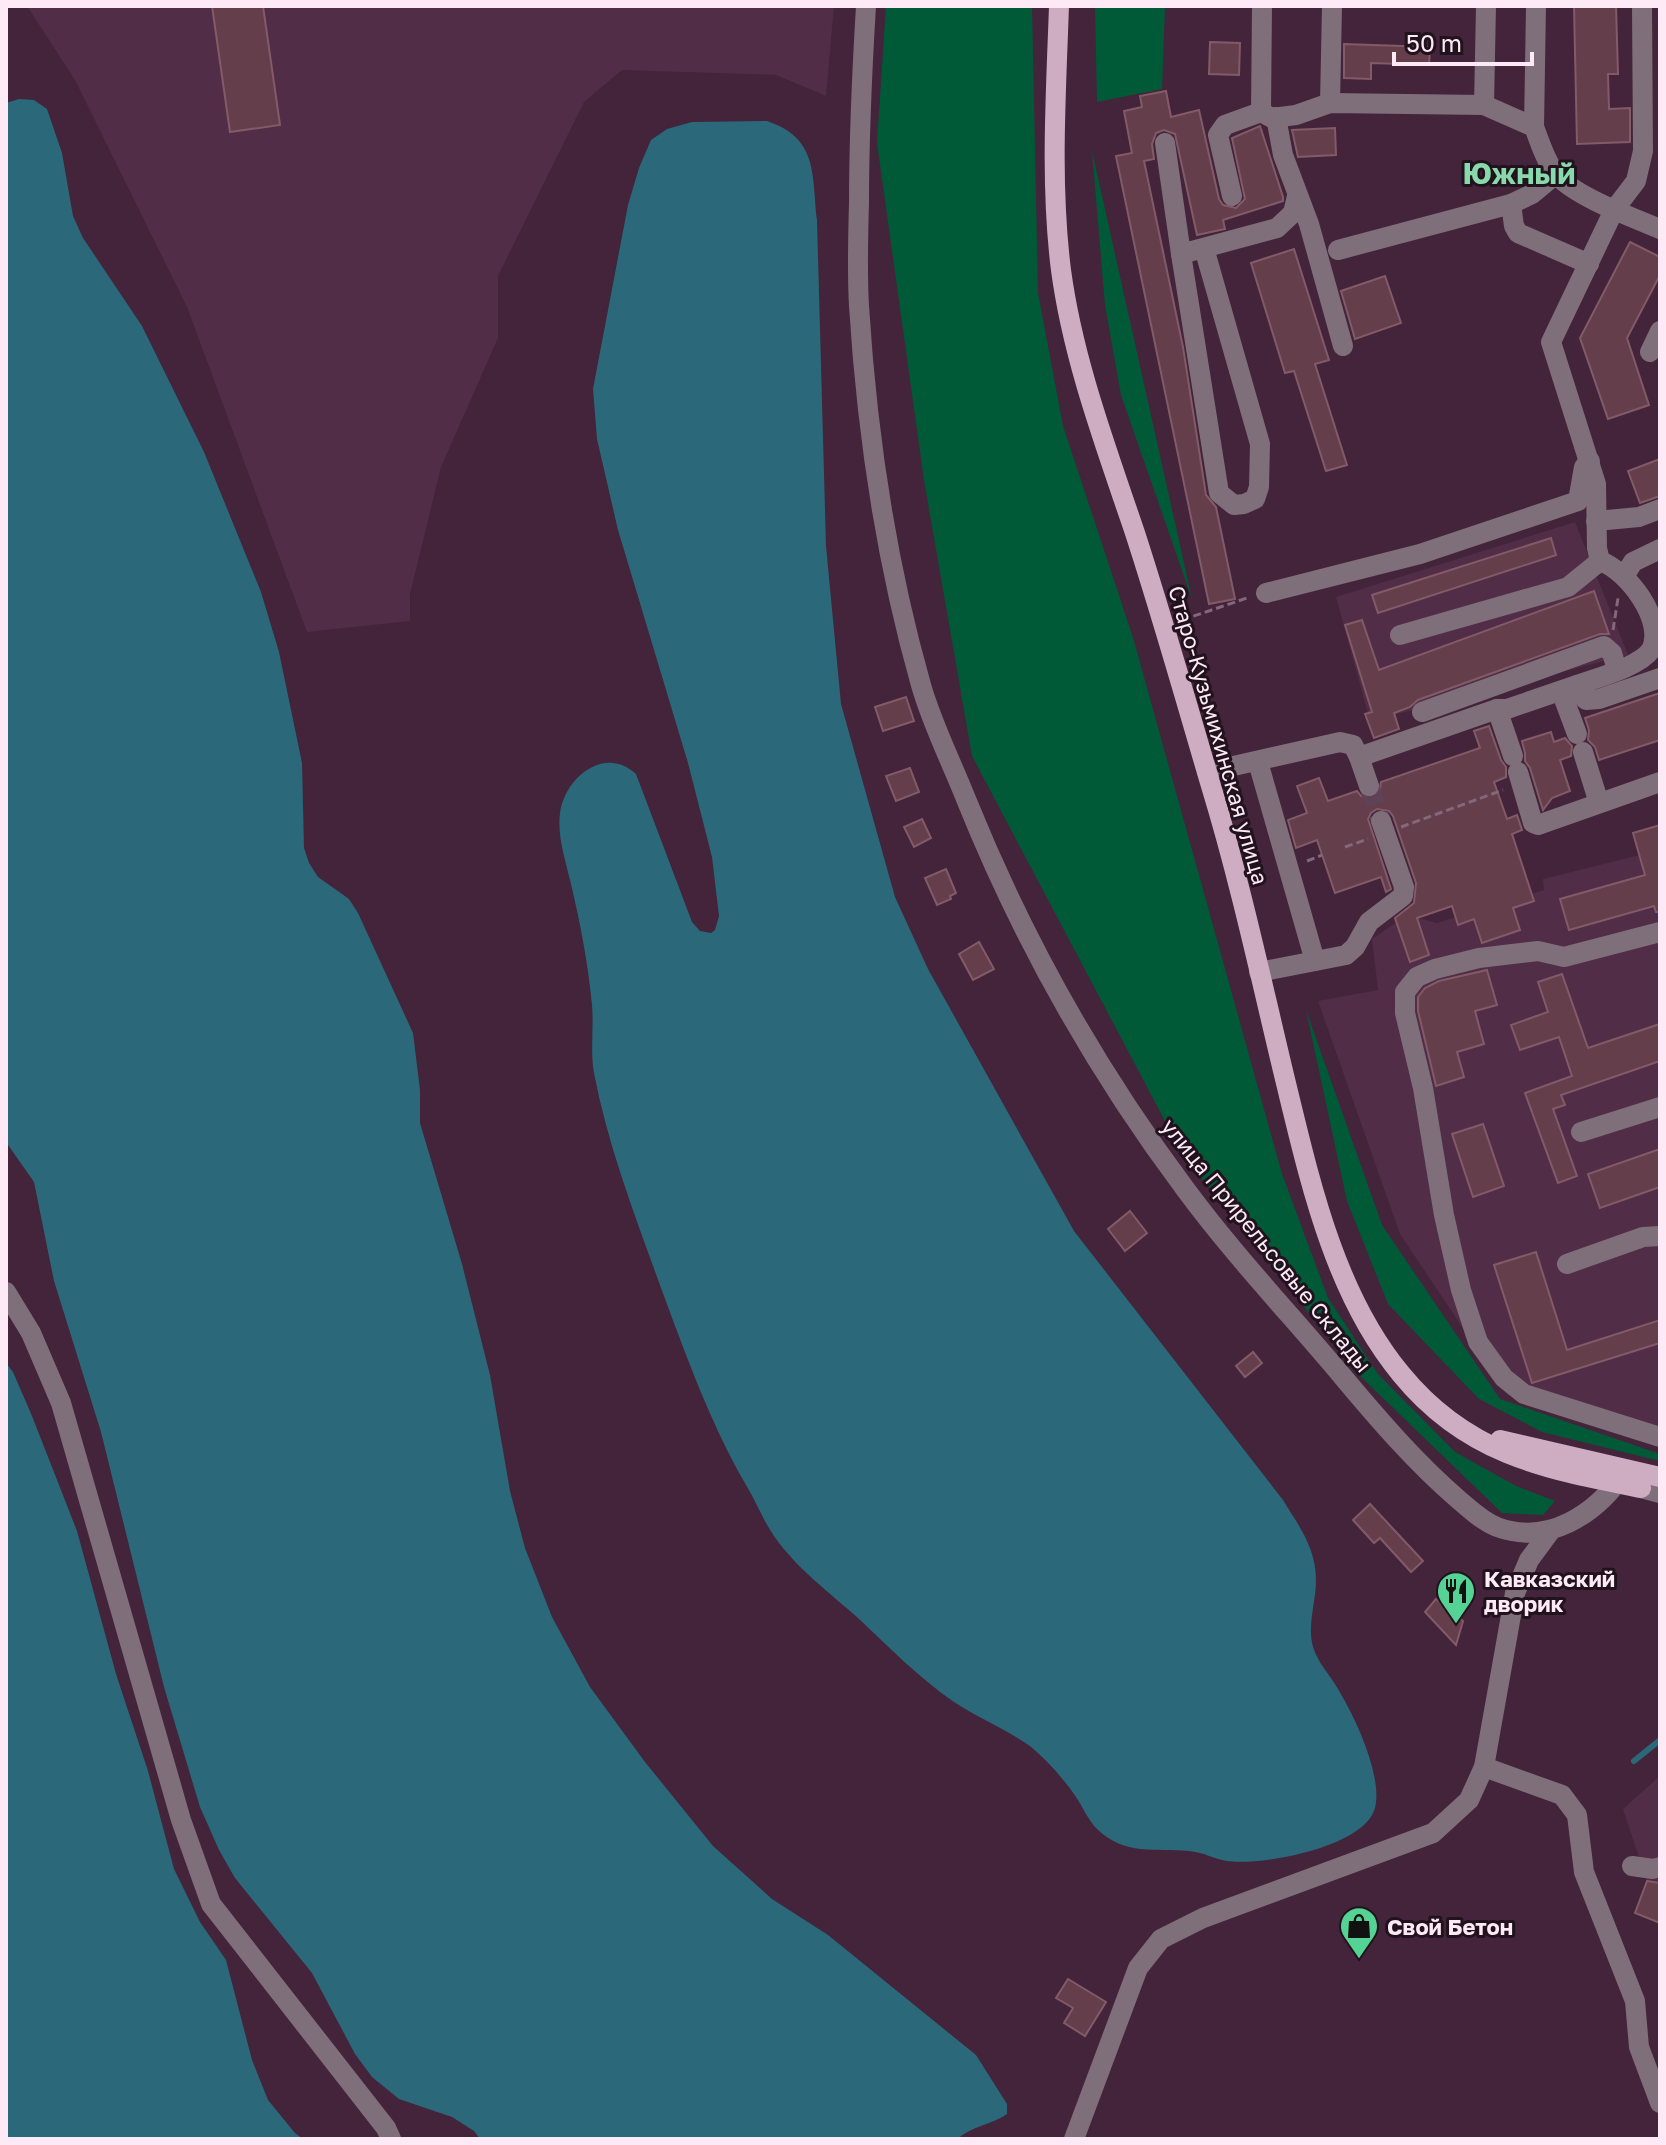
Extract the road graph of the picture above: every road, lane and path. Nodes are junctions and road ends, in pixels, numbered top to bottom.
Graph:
1 (866, 6) edge
2 (1059, 6) edge
3 (1262, 6) edge
4 (1332, 6) edge
5 (1486, 6) edge
6 (1536, 6) edge
7 (1642, 6) edge
8 (1330, 103) junction
9 (1484, 105) junction
10 (1268, 115) junction
11 (1534, 127) junction
12 (1652, 137) edge
13 (1165, 143) dead end
14 (1556, 174) junction
15 (1232, 196) dead end
16 (1297, 196) junction
17 (1511, 204) junction
18 (1614, 210) junction
19 (1660, 229) edge
20 (1204, 248) junction
21 (1338, 250) dead end
22 (1181, 254) junction
23 (1589, 264) junction
24 (1660, 331) edge
25 (1343, 346) dead end
26 (1650, 352) dead end
27 (1590, 461) junction
28 (1660, 509) edge
29 (1596, 521) junction
30 (1660, 549) edge
31 (1600, 561) junction
32 (1625, 575) junction
33 (1266, 593) joint
34 (1164, 624) junction
35 (1400, 635) dead end
36 (1604, 646) junction
37 (1617, 670) junction
38 (1660, 678) edge
39 (1569, 688) junction
40 (1497, 709) junction
41 (1422, 712) dead end
42 (1359, 757) junction
43 (1258, 762) junction
44 (1207, 772) junction
45 (1660, 782) edge
46 (1369, 786) tunnel mouth
47 (1505, 789) dead end
48 (1599, 803) junction
49 (1383, 827) joint
50 (1359, 842) dead end
51 (1345, 847) dead end
52 (1660, 932) edge
53 (1315, 961) junction
54 (1259, 972) junction
55 (1660, 1107) edge
56 (1581, 1132) dead end
57 (1660, 1236) edge
58 (1567, 1264) dead end
59 (6, 1292) edge
60 (1660, 1437) edge
61 (1622, 1476) junction
62 (1660, 1477) edge
63 (1651, 1490) edge
64 (1551, 1530) junction
65 (1484, 1767) junction
66 (1632, 1866) dead end
67 (1660, 1867) edge
68 (1660, 2103) edge
69 (391, 2139) edge
70 (1074, 2139) edge

1 - 64 street, улица Прирельсовые Склады
2 - 34 main road, Старо-Кузьмихинская улица
3 - 10 street
4 - 8 street
5 - 9 street
6 - 11 street
7 - 12 street
8 - 9 street
8 - 10 street
9 - 11 street
10 - 15 street
10 - 16 street
11 - 14 street
12 - 18 street
13 - 22 street
14 - 17 street
14 - 18 street
16 - 20 street
16 - 25 street
17 - 21 street
17 - 23 street
18 - 19 street
18 - 23 street
20 - 22 street
20 - 22 street
23 - 27 street
24 - 26 street
27 - 29 street
27 - 33 street
28 - 29 street
29 - 31 street
30 - 32 street
31 - 32 street
31 - 35 street
32 - 36 path
32 - 37 street
33 - 34 path
34 - 44 main road, Старо-Кузьмихинская улица
36 - 37 street
36 - 41 street
37 - 39 street
38 - 39 street
39 - 40 street
39 - 48 street
40 - 42 street
40 - 48 street
42 - 43 street
42 - 46 street
43 - 44 street
43 - 53 street
44 - 54 main road, Старо-Кузьмихинская улица
45 - 48 street
47 - 49 path
49 - 53 street
50 - 51 path
52 - 60 street
53 - 54 street
54 - 61 main road, Старо-Кузьмихинская улица
55 - 56 street
57 - 58 street
59 - 69 street
61 - 62 main road, Старо-Кузьмихинская улица
61 - 63 main road, Старо-Кузьмихинская улица
61 - 64 street
64 - 65 street
65 - 68 street
65 - 70 street
66 - 67 street

